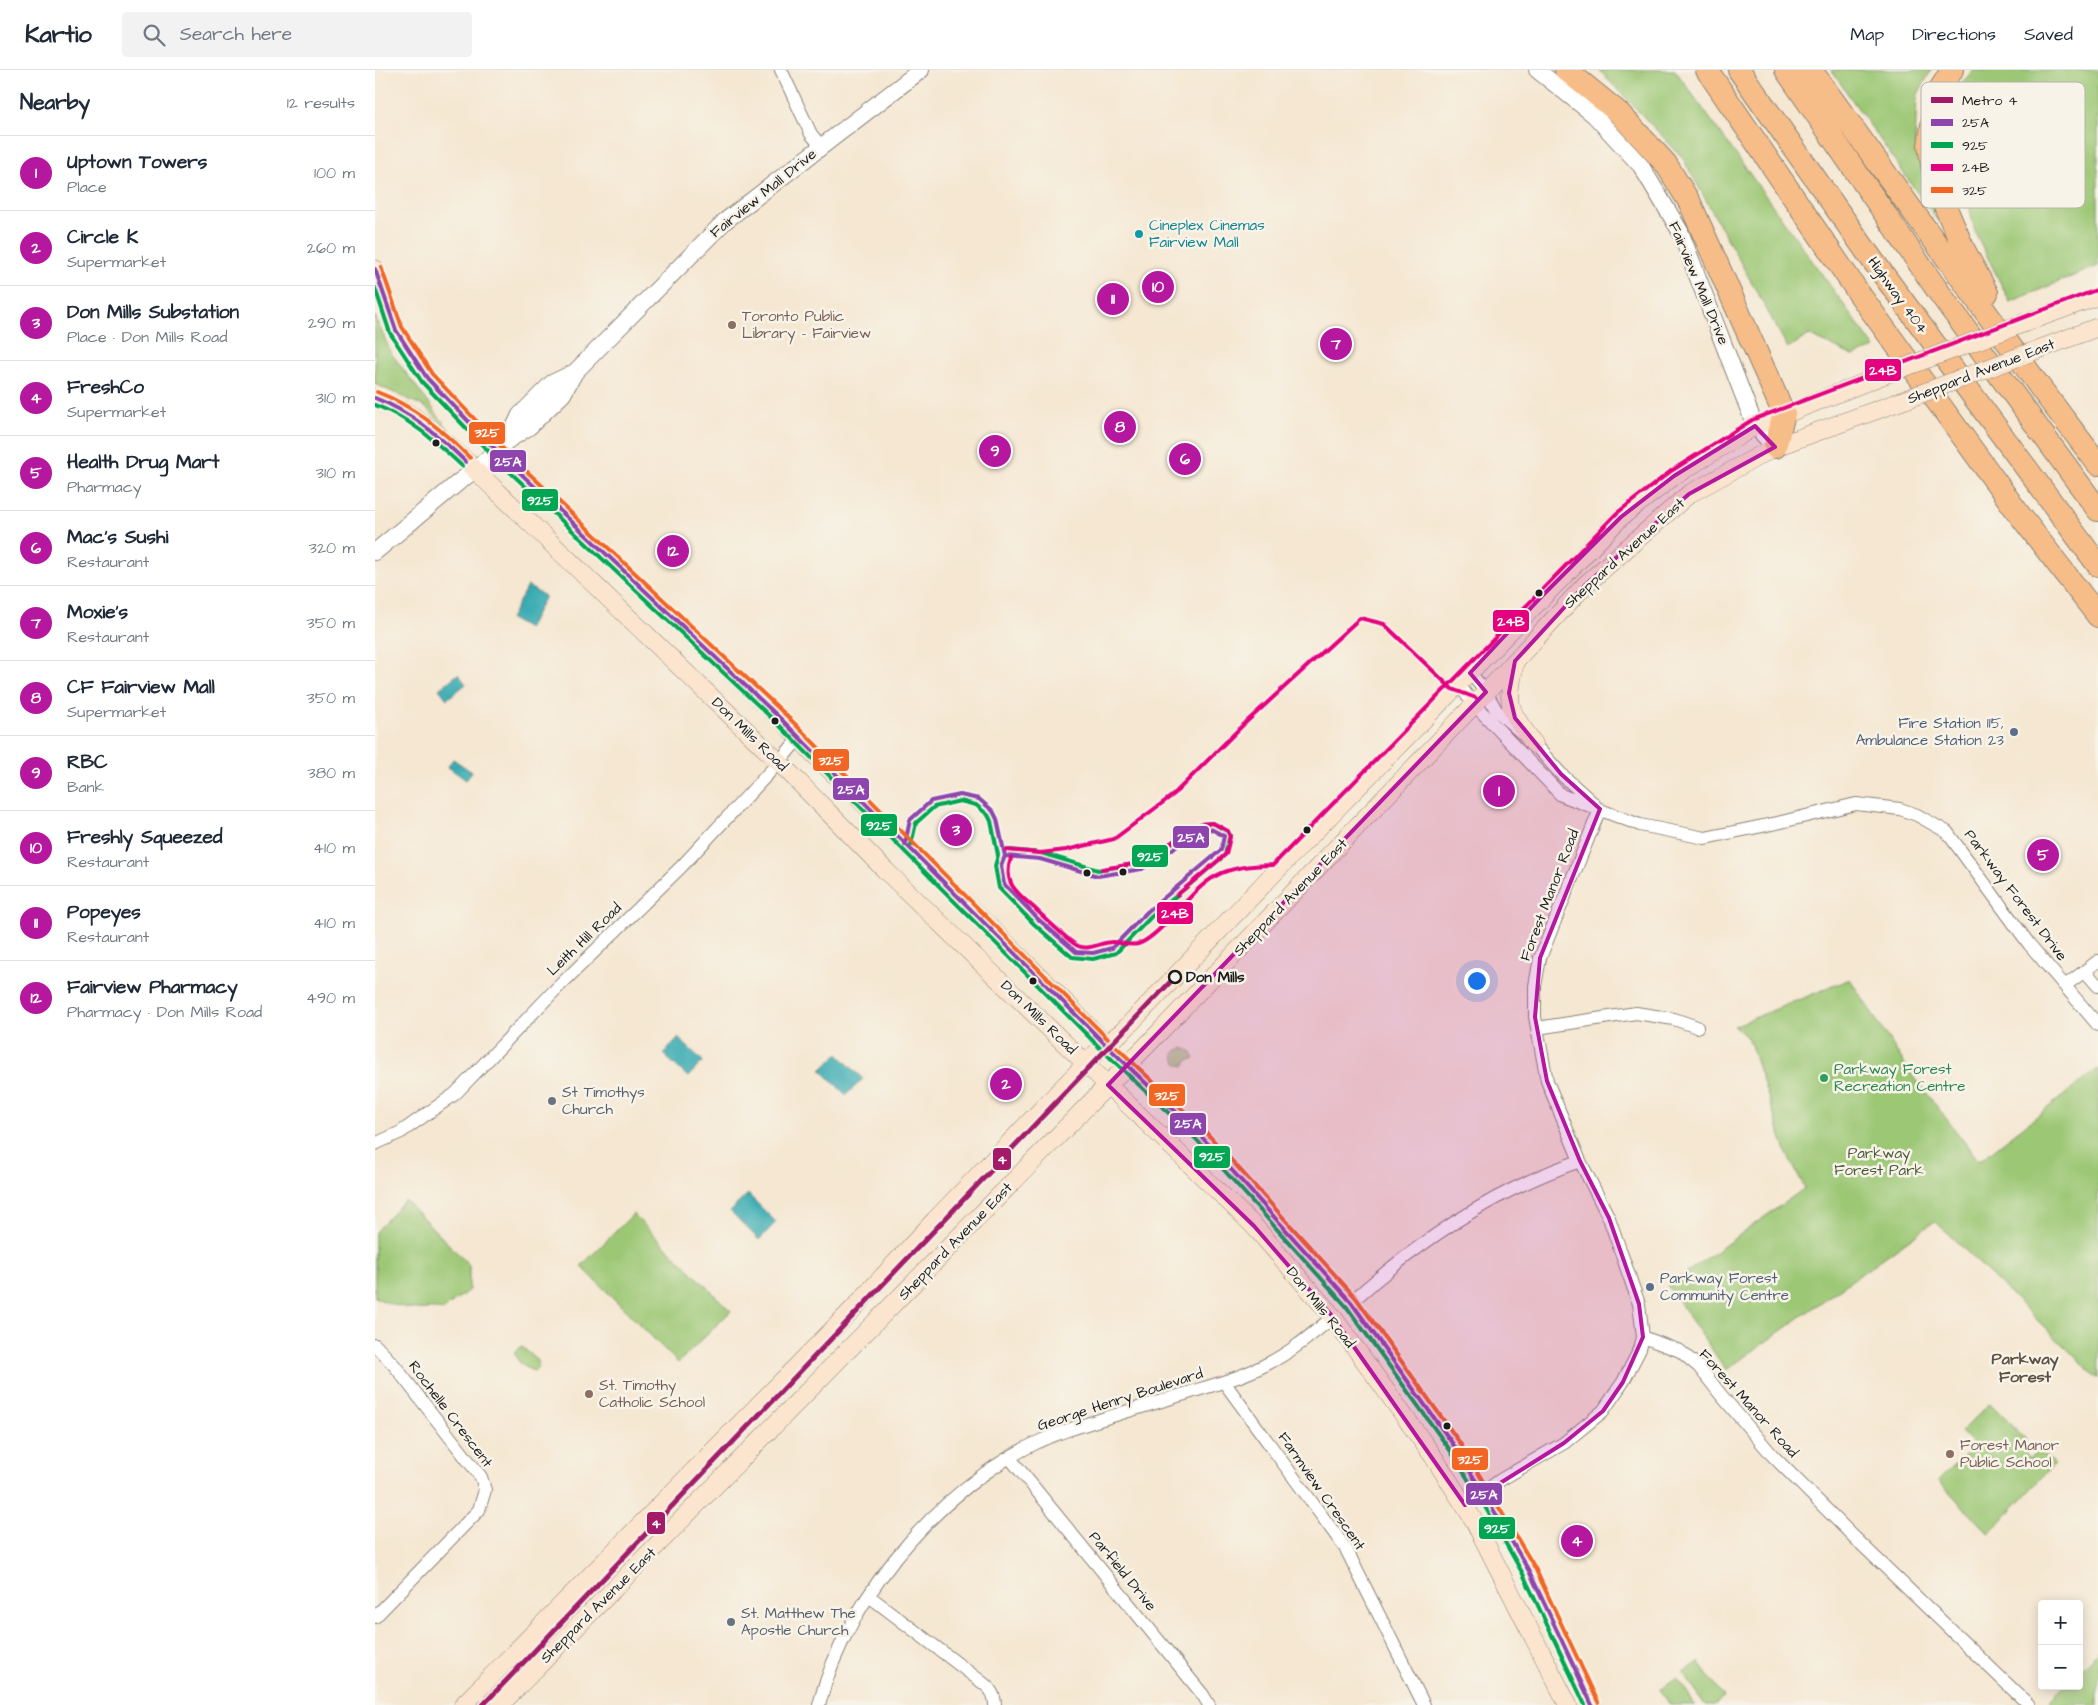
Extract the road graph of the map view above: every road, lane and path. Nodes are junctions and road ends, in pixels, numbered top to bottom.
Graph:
1 (781, 70) edge
2 (921, 70) edge
3 (1537, 70) edge
4 (1566, 70) edge
5 (1694, 70) edge
6 (1707, 70) edge
7 (1739, 70) edge
8 (1786, 70) edge
9 (1811, 70) edge
10 (1952, 70) edge
11 (1944, 82) edge
12 (821, 146) junction
13 (1946, 208) edge
14 (375, 269) edge
15 (2098, 296) edge
16 (2098, 327) edge
17 (2042, 390) junction
18 (375, 398) edge
19 (1784, 414) junction
20 (1755, 426) junction
21 (502, 446) junction
22 (1775, 447) junction
23 (2098, 464) edge
24 (475, 470) junction
25 (2098, 510) edge
26 (2019, 514) junction
27 (375, 552) edge
28 (2098, 565) edge
29 (2098, 616) edge
30 (1515, 660) junction
31 (1464, 679) junction
32 (1480, 698) junction
33 (799, 738) junction
34 (1534, 744) junction
35 (779, 762) junction
36 (1599, 809) junction
37 (2098, 960) edge
38 (2085, 971) junction
39 (2066, 986) junction
40 (2098, 986) edge
41 (2098, 1025) edge
42 (1697, 1027) dead end
43 (1537, 1028) junction
44 (1105, 1044) junction
45 (1087, 1063) junction
46 (1128, 1065) junction
47 (1108, 1084) junction
48 (375, 1144) edge
49 (1580, 1161) junction
50 (1351, 1302) junction
51 (1333, 1317) junction
52 (1643, 1337) junction
53 (375, 1345) edge
54 (1224, 1382) junction
55 (1010, 1458) junction
56 (1483, 1492) junction
57 (1465, 1505) junction
58 (869, 1596) junction
59 (375, 1617) edge
60 (463, 1705) edge
61 (499, 1705) edge
62 (819, 1705) edge
63 (995, 1705) edge
64 (1209, 1705) edge
65 (1424, 1705) edge
66 (1569, 1705) edge
67 (1592, 1705) edge
68 (2029, 1705) edge

1 - 12 street
2 - 12 street, Fairview Mall Drive
3 - 20 street, Fairview Mall Drive
4 - 19 highway
5 - 26 highway
6 - 26 highway
7 - 28 highway, Highway 404
8 - 25 highway
9 - 17 highway
10 - 11 highway
12 - 21 street, Fairview Mall Drive
13 - 17 highway
14 - 21 main road, Don Mills Road
15 - 19 main road, Sheppard Avenue East, bridge
16 - 22 main road, Sheppard Avenue East, bridge
17 - 23 highway
18 - 24 main road, Don Mills Road
19 - 20 main road, Sheppard Avenue East
19 - 22 highway
20 - 22 street, Fairview Mall Drive
20 - 31 main road, Sheppard Avenue East
21 - 24 street, Fairview Mall Drive
21 - 33 main road, Don Mills Road
22 - 30 main road, Sheppard Avenue East
24 - 27 street, Fairview Mall Drive
24 - 35 main road, Don Mills Road
26 - 29 highway
30 - 32 main road, Sheppard Avenue East
30 - 34 main road
31 - 32 street, Parkway Forest Drive
31 - 44 main road, Sheppard Avenue East
32 - 34 street, Parkway Forest Drive
32 - 36 street, Parkway Forest Drive
32 - 46 main road, Sheppard Avenue East
33 - 35 street, Leith Hill Road
33 - 44 main road, Don Mills Road
34 - 36 street, Parkway Forest Drive
35 - 45 main road, Don Mills Road
35 - 48 street, Leith Hill Road
36 - 39 street, Parkway Forest Drive
36 - 43 street, Forest Manor Road
37 - 38 street
38 - 39 street
38 - 40 street
39 - 41 street, Parkway Forest Drive
42 - 43 street
43 - 49 street, Forest Manor Road
44 - 45 main road, Sheppard Avenue East
44 - 46 main road, Don Mills Road
45 - 47 main road, Don Mills Road
45 - 60 main road, Sheppard Avenue East
46 - 47 main road, Sheppard Avenue East
46 - 50 main road, Don Mills Road
47 - 51 main road, Don Mills Road
47 - 61 main road, Sheppard Avenue East
49 - 50 street
49 - 52 street, Forest Manor Road
50 - 56 main road, Don Mills Road
51 - 54 street, George Henry Boulevard
51 - 57 main road, Don Mills Road
52 - 56 street
52 - 68 street, Forest Manor Road
53 - 59 street, Rochelle Crescent
54 - 55 street, George Henry Boulevard
54 - 65 street, Farmview Crescent
55 - 58 street, George Henry Boulevard
55 - 64 street, Parfield Drive
56 - 57 street
56 - 67 main road, Don Mills Road
57 - 66 main road, Don Mills Road
58 - 62 street, George Henry Boulevard
58 - 63 street

